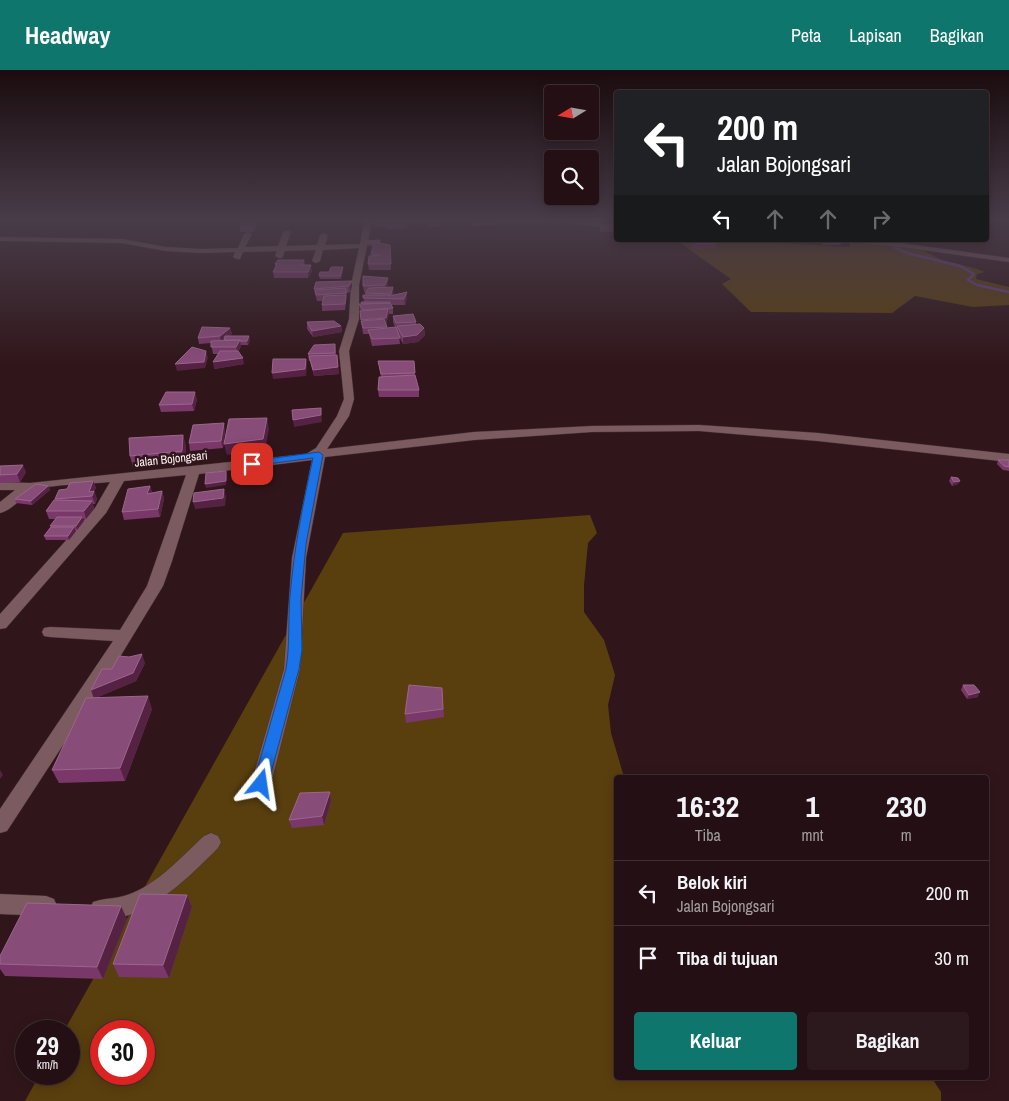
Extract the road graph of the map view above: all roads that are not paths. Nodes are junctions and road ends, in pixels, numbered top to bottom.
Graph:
1 (358, 269) edge
2 (317, 454) junction
3 (1009, 458) edge
4 (194, 470) junction
5 (119, 478) junction
6 (0, 486) edge
7 (30, 487) junction
8 (0, 509) edge
9 (0, 624) edge
10 (50, 632) dead end
11 (124, 636) junction
12 (261, 784) dead end
13 (0, 825) edge
14 (211, 842) dead end
15 (0, 904) edge

1 - 2 street
2 - 3 street, Jalan Bojongsari
2 - 4 street, Jalan Bojongsari
2 - 12 street
4 - 5 street, Jalan Bojongsari
4 - 11 street
5 - 7 street, Jalan Bojongsari
5 - 9 street
6 - 7 street
7 - 8 street, Jalan Bojongsari
10 - 11 street
11 - 13 street
14 - 15 street

